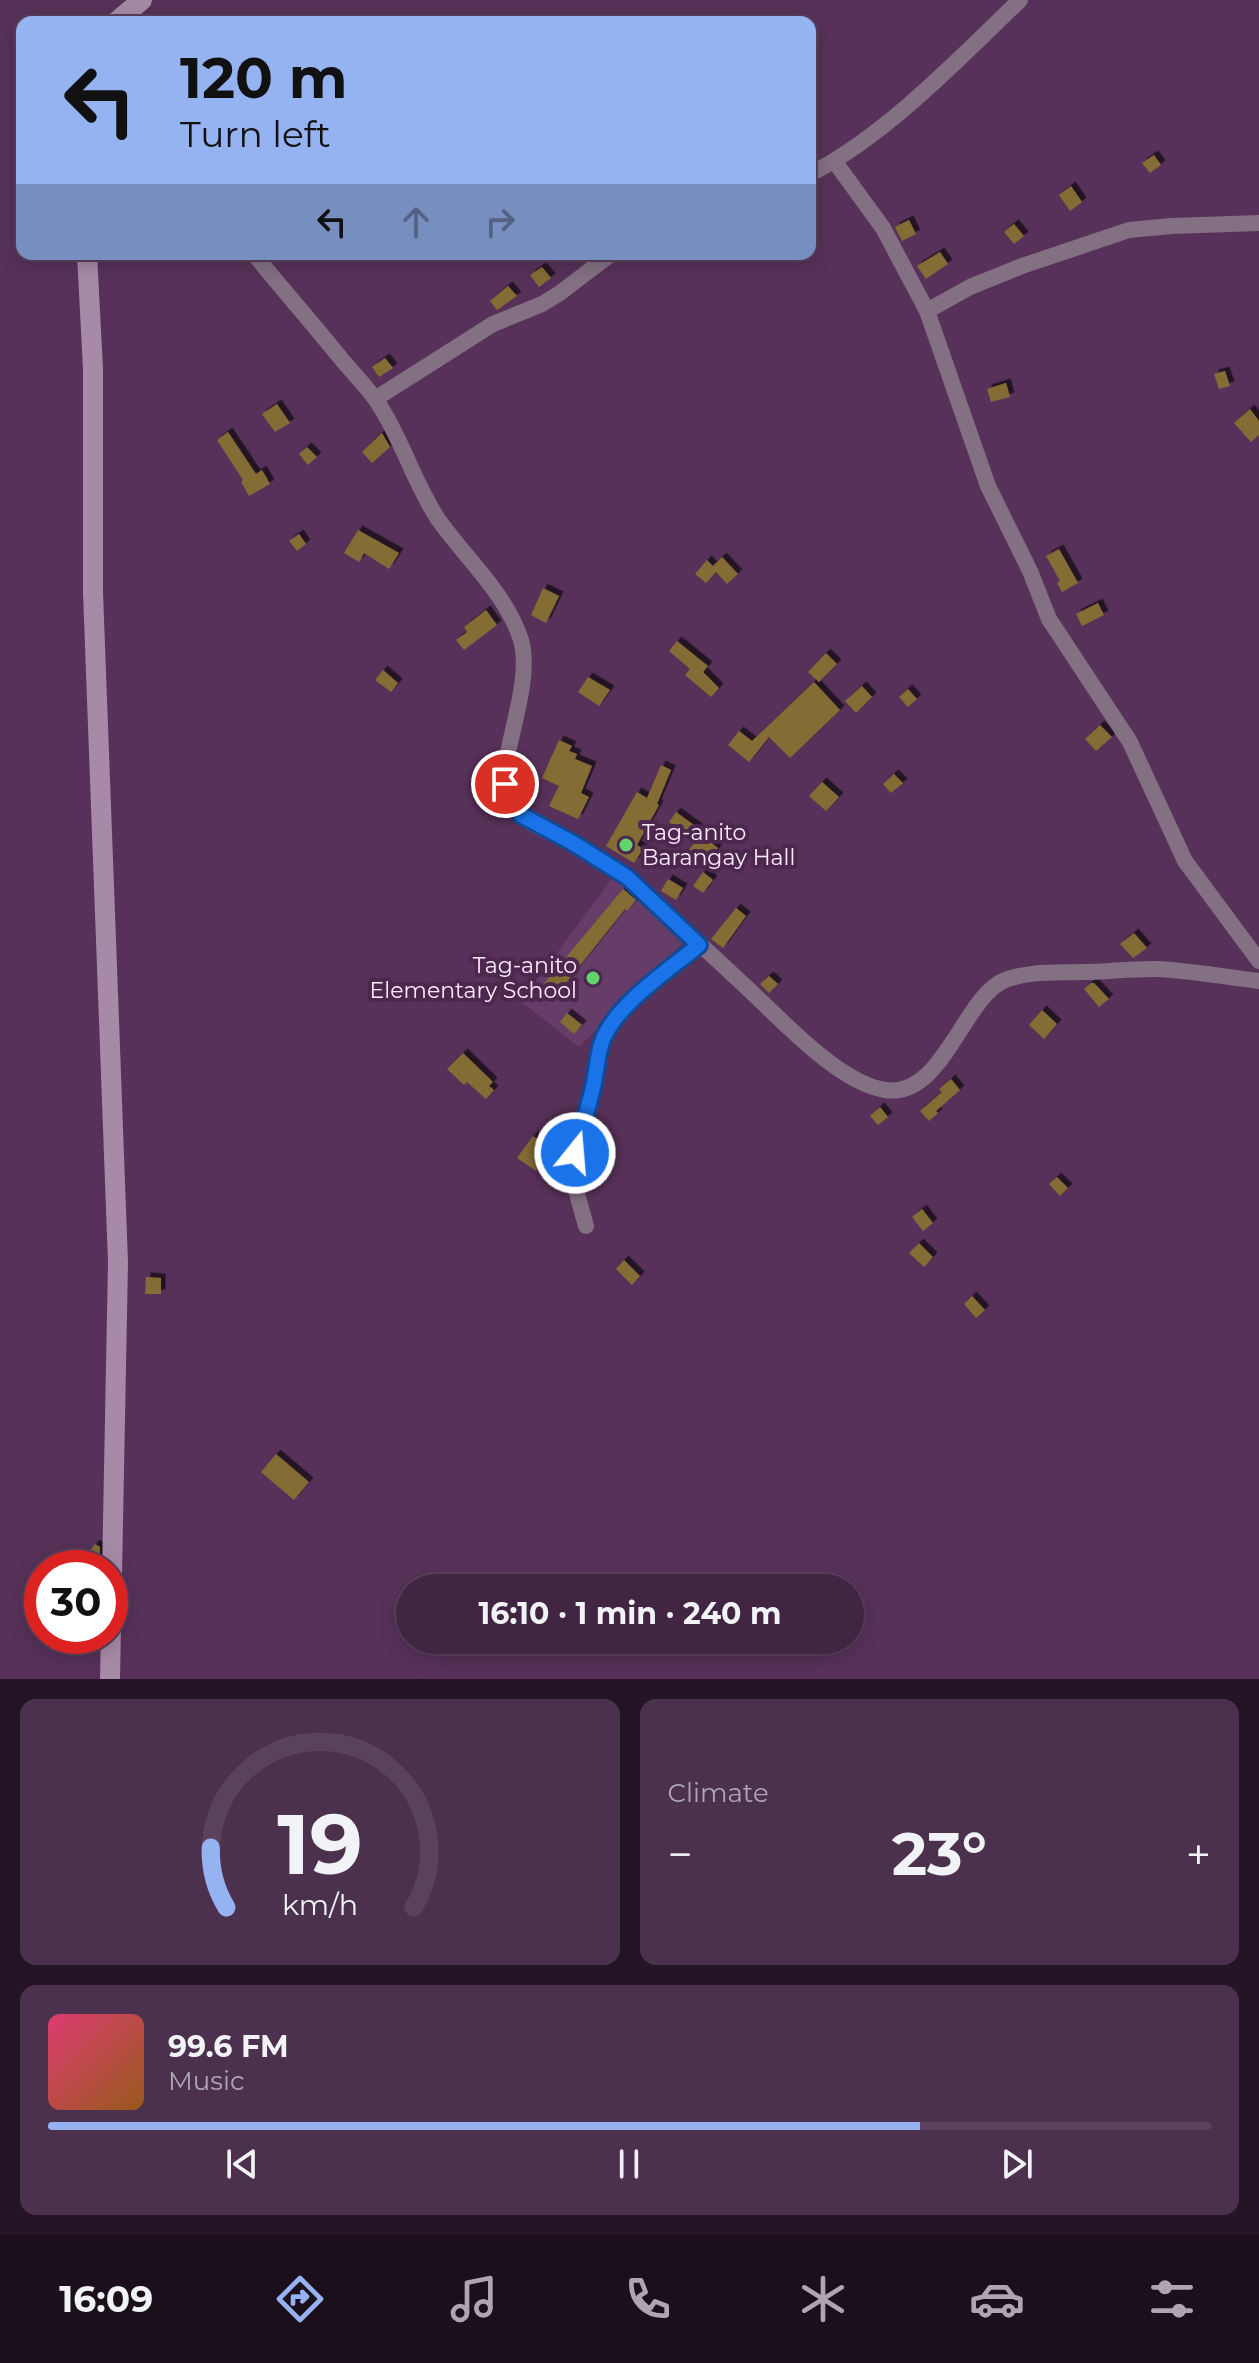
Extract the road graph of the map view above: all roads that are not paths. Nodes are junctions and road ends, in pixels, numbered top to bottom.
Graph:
1 (142, 0) edge
2 (1020, 0) edge
3 (123, 16) edge
4 (835, 162) junction
5 (816, 171) edge
6 (1259, 223) edge
7 (87, 260) edge
8 (259, 260) edge
9 (603, 260) edge
10 (927, 311) junction
11 (375, 399) junction
12 (699, 945) junction
13 (1259, 961) edge
14 (1259, 981) edge
15 (586, 1226) dead end
16 (110, 1679) edge

1 - 3 street
2 - 4 street
4 - 5 street
4 - 10 street
6 - 10 street
7 - 16 street
8 - 11 street
9 - 11 street
10 - 13 street
11 - 12 street
12 - 14 street
12 - 15 street

